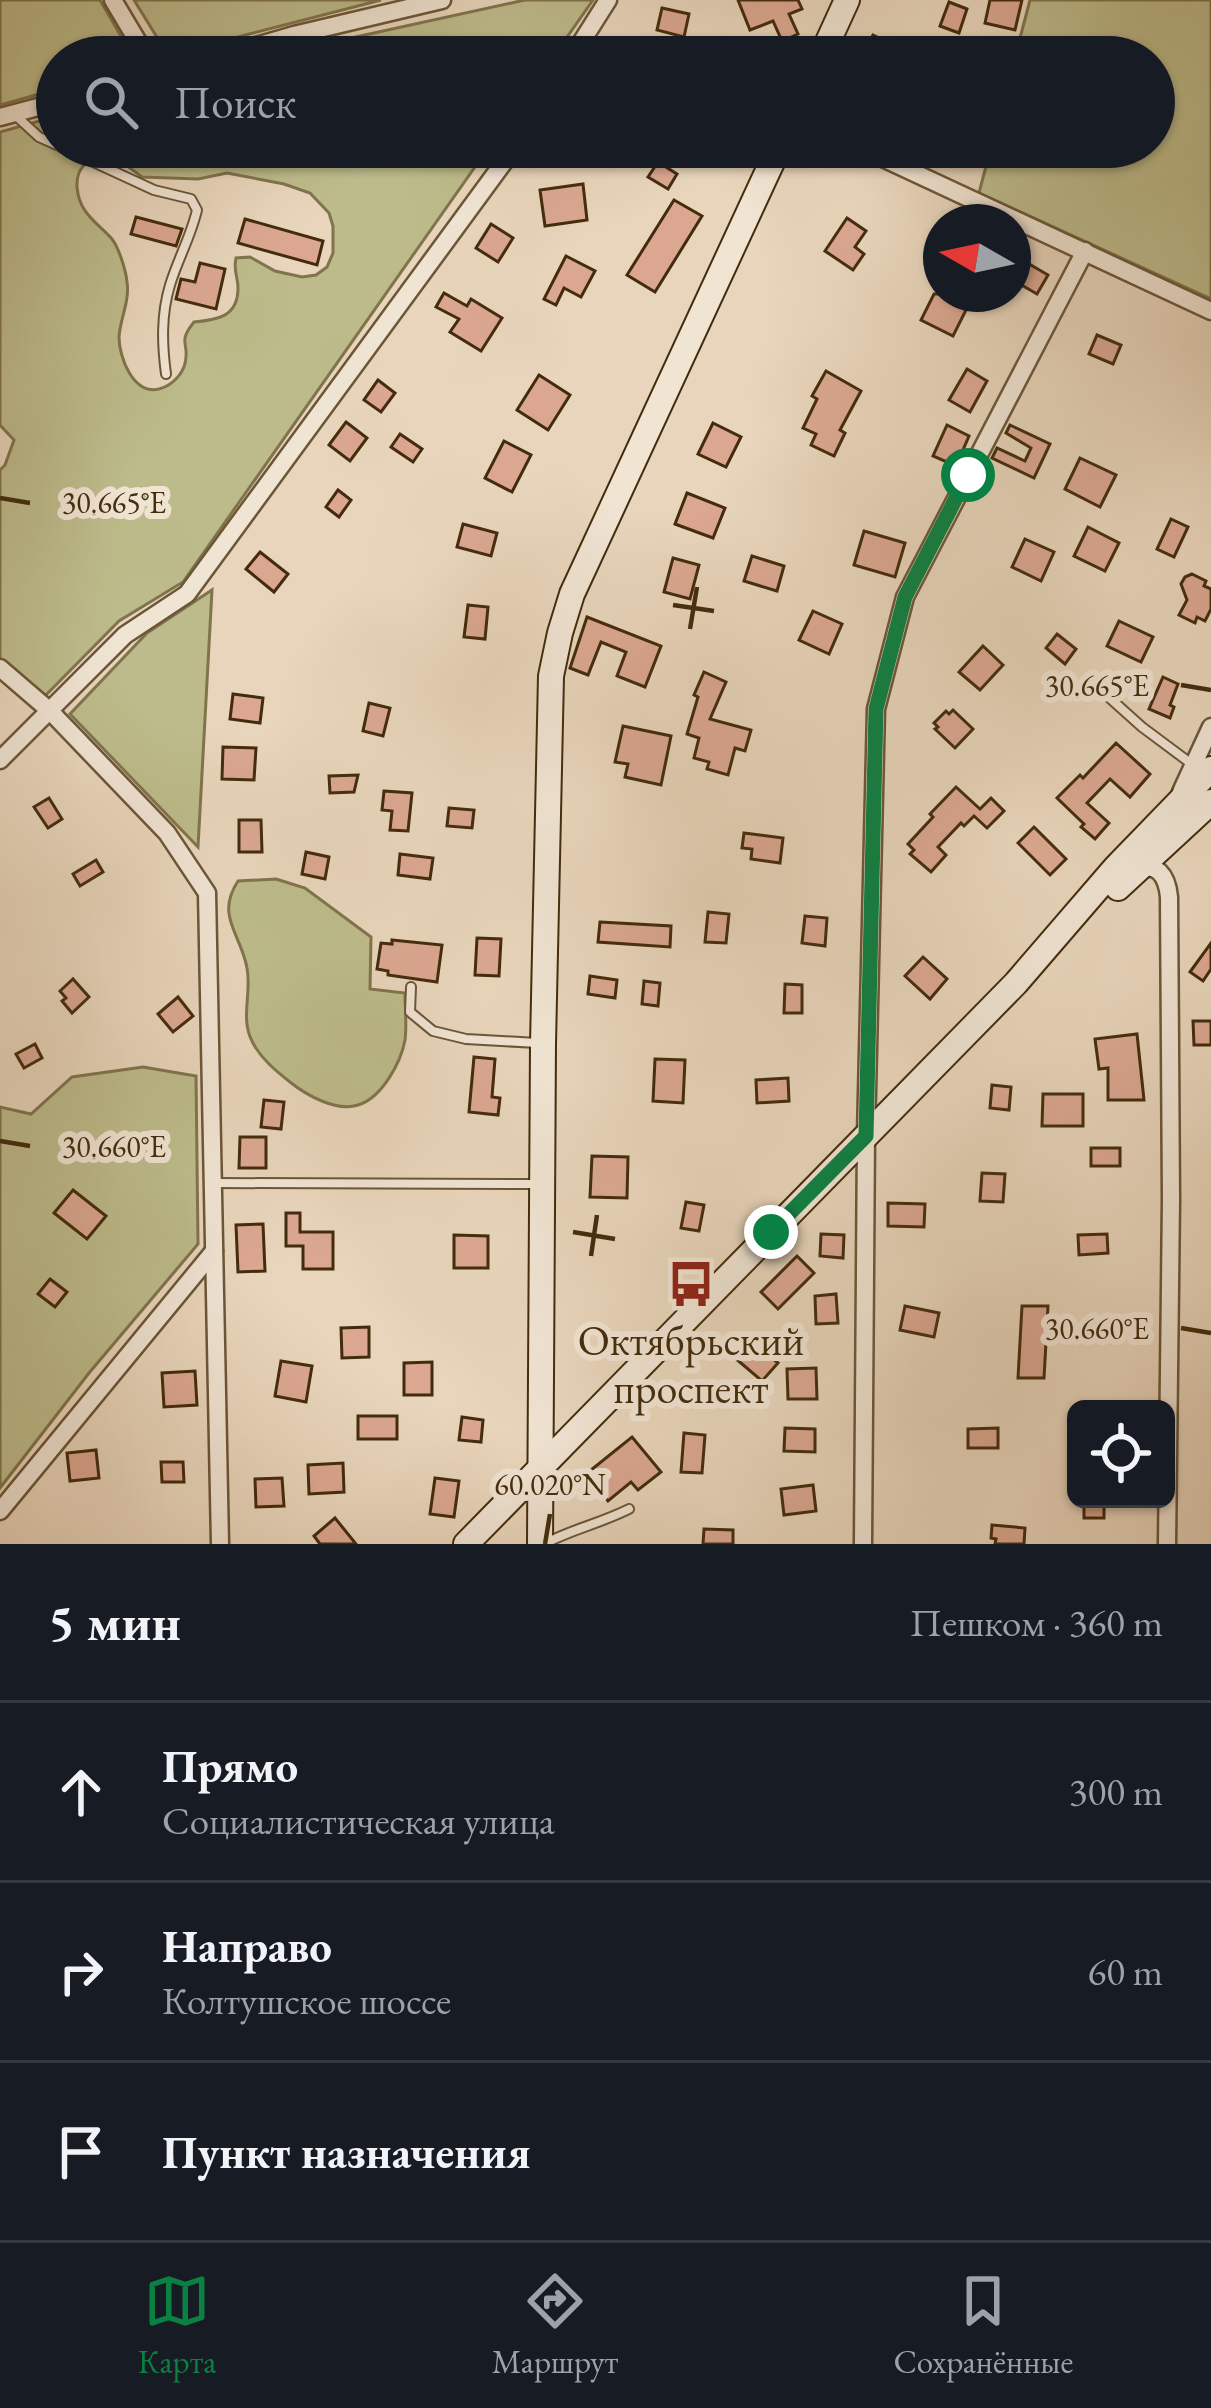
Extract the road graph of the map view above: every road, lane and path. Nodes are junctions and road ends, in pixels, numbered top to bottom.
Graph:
1 (113, 0) edge
2 (442, 0) edge
3 (608, 0) edge
4 (848, 0) edge
5 (134, 36) edge
6 (291, 36) edge
7 (585, 36) edge
8 (831, 36) edge
9 (36, 107) edge
10 (6, 115) edge
11 (36, 135) edge
12 (106, 168) edge
13 (500, 168) edge
14 (769, 168) edge
15 (905, 168) edge
16 (1085, 251) junction
17 (1211, 311) edge
18 (166, 374) dead end
19 (0, 668) edge
20 (1093, 683) dead end
21 (50, 712) junction
22 (1211, 728) edge
23 (0, 760) edge
24 (1202, 767) edge
25 (1211, 802) edge
26 (1134, 872) junction
27 (1048, 948) junction
28 (411, 987) dead end
29 (543, 1044) junction
30 (866, 1136) junction
31 (213, 1183) junction
32 (542, 1184) junction
33 (214, 1251) junction
34 (540, 1468) junction
35 (629, 1509) dead end
36 (0, 1511) edge
37 (220, 1544) edge
38 (466, 1544) edge
39 (542, 1544) edge
40 (863, 1544) edge
41 (1168, 1544) edge

1 - 5 street
2 - 6 street
3 - 7 street
4 - 8 street
9 - 10 street
10 - 11 lane
12 - 18 lane
13 - 21 street
14 - 29 street
15 - 16 street
16 - 17 street
16 - 30 street
19 - 21 street
20 - 24 lane
21 - 23 street
21 - 31 street
22 - 24 street
24 - 27 street
25 - 26 street
26 - 27 street
26 - 41 street
27 - 30 street
28 - 29 lane
29 - 32 street
30 - 34 street
30 - 40 street
31 - 32 lane
31 - 33 street
32 - 34 street
33 - 36 street
33 - 37 street
34 - 38 street
34 - 39 street
35 - 39 lane

